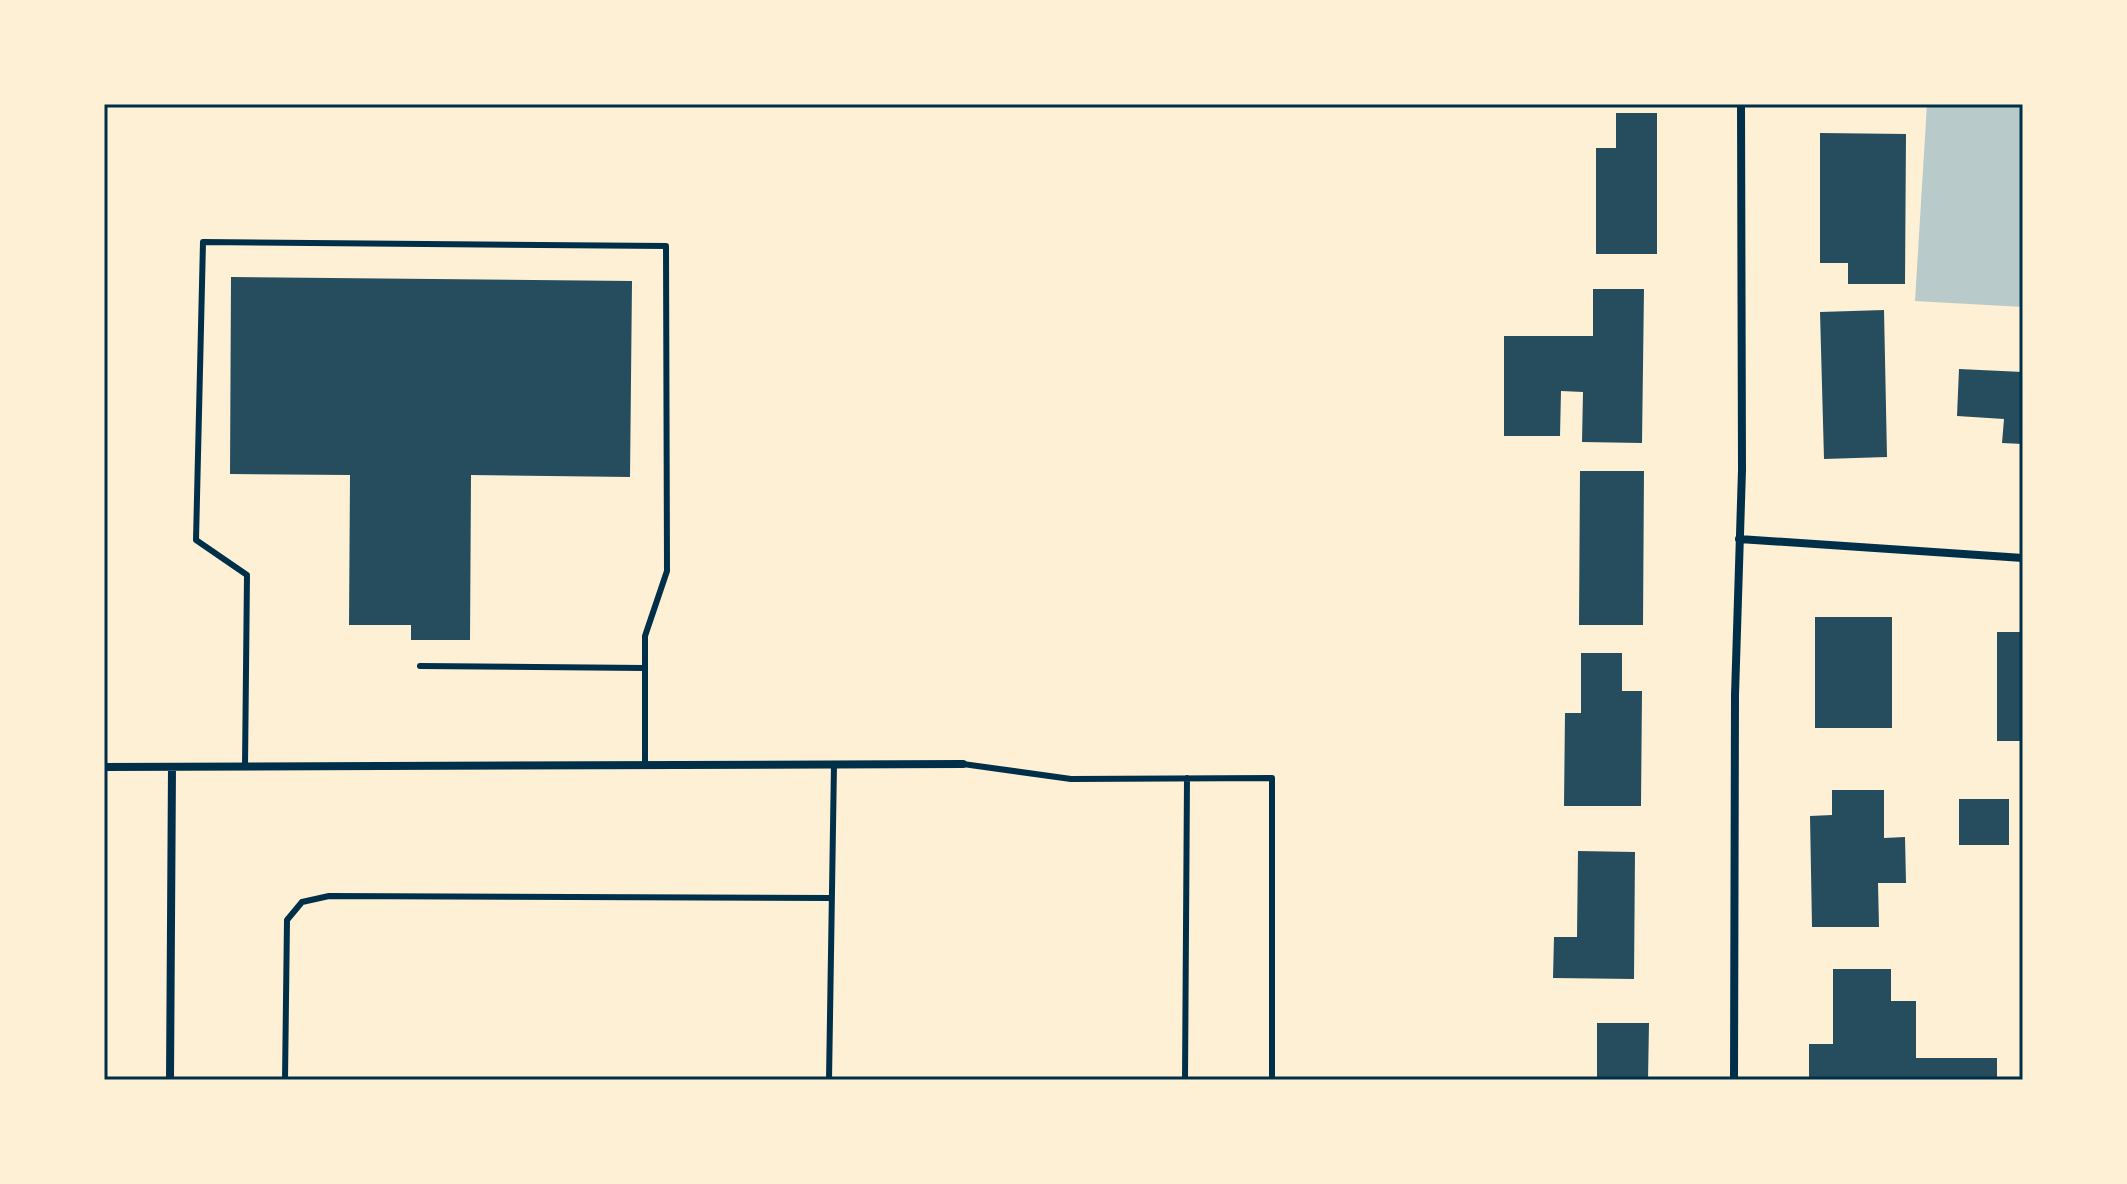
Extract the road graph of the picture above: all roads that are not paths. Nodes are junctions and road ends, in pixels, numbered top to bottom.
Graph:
1 (1741, 104) edge
2 (1739, 539) junction
3 (2023, 558) edge
4 (420, 666) dead end
5 (645, 668) junction
6 (834, 764) junction
7 (963, 764) joint
8 (645, 765) junction
9 (104, 767) edge
10 (172, 767) junction
11 (245, 767) junction
12 (1187, 778) junction
13 (832, 898) junction
14 (170, 1080) edge
15 (285, 1080) edge
16 (829, 1080) edge
17 (1185, 1080) edge
18 (1272, 1080) edge
19 (1734, 1080) edge

1 - 2 street
2 - 3 street
2 - 19 street
4 - 5 lane
5 - 8 lane
5 - 11 lane
6 - 7 street
6 - 8 street
6 - 13 lane
7 - 12 lane
8 - 11 street
9 - 10 street
10 - 11 street
10 - 14 street
12 - 17 lane
12 - 18 lane
13 - 15 lane
13 - 16 lane

